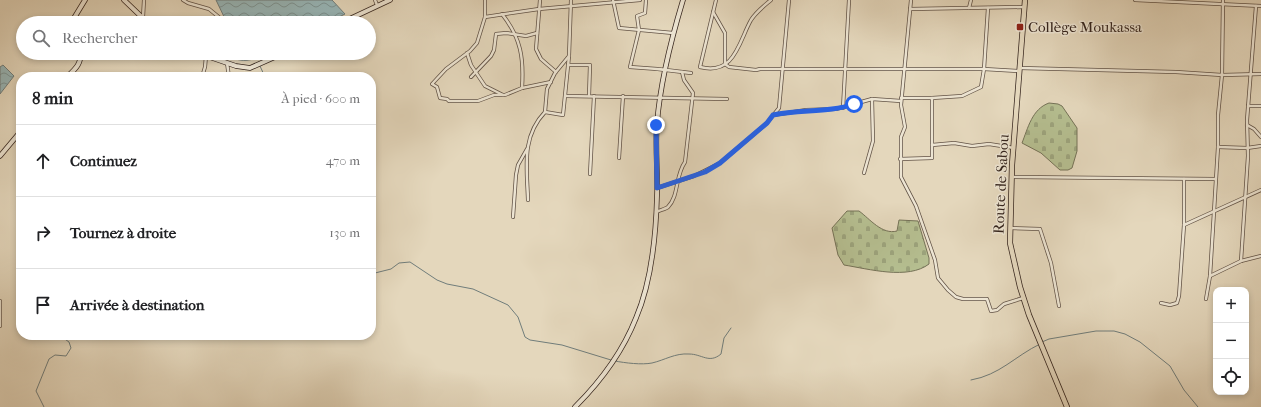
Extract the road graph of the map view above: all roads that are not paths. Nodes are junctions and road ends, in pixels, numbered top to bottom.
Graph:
1 (85, 0) edge
2 (124, 0) edge
3 (144, 0) edge
4 (183, 0) edge
5 (375, 0) edge
6 (390, 0) edge
7 (485, 0) edge
8 (540, 0) edge
9 (571, 0) edge
10 (640, 0) edge
11 (646, 0) edge
12 (683, 0) edge
13 (716, 0) edge
14 (771, 0) edge
15 (789, 0) edge
16 (848, 0) edge
17 (911, 0) edge
18 (971, 0) edge
19 (1025, 0) edge
20 (1135, 0) edge
21 (1223, 0) edge
22 (612, 1) edge
23 (377, 5) junction
24 (1223, 5) junction
25 (571, 6) junction
26 (1025, 6) junction
27 (1256, 6) junction
28 (1261, 6) edge
29 (969, 8) junction
30 (988, 8) junction
31 (539, 9) junction
32 (910, 9) junction
33 (713, 12) junction
34 (502, 14) junction
35 (75, 16) edge
36 (141, 16) edge
37 (143, 16) edge
38 (218, 16) edge
39 (356, 16) edge
40 (485, 17) junction
41 (639, 30) junction
42 (537, 33) junction
43 (674, 33) junction
44 (516, 35) junction
45 (467, 53) junction
46 (568, 56) junction
47 (80, 60) edge
48 (206, 60) edge
49 (218, 60) edge
50 (270, 60) edge
51 (227, 63) junction
52 (725, 64) junction
53 (568, 65) junction
54 (666, 68) junction
55 (783, 69) junction
56 (844, 69) junction
57 (984, 69) junction
58 (1020, 69) junction
59 (905, 70) junction
60 (71, 72) edge
61 (204, 72) edge
62 (228, 72) edge
63 (476, 72) junction
64 (556, 72) junction
65 (682, 72) junction
66 (691, 73) dead end
67 (1251, 74) junction
68 (1261, 74) edge
69 (1222, 75) junction
70 (471, 77) dead end
71 (551, 82) junction
72 (522, 88) junction
73 (505, 95) junction
74 (566, 96) junction
75 (589, 96) junction
76 (594, 96) junction
77 (623, 96) junction
78 (659, 97) junction
79 (692, 98) junction
80 (932, 98) junction
81 (727, 99) dead end
82 (901, 99) junction
83 (872, 100) junction
84 (1248, 106) junction
85 (1261, 106) edge
86 (843, 108) junction
87 (545, 112) junction
88 (773, 115) junction
89 (1247, 124) junction
90 (16, 137) edge
91 (1261, 137) edge
92 (932, 145) junction
93 (1261, 146) edge
94 (1218, 147) junction
95 (527, 148) junction
96 (1014, 148) junction
97 (1247, 148) junction
98 (0, 156) edge
99 (619, 158) dead end
100 (900, 160) junction
101 (864, 173) dead end
102 (590, 174) dead end
103 (1012, 177) junction
104 (1184, 179) junction
105 (1215, 179) junction
106 (676, 182) junction
107 (657, 188) junction
108 (1261, 190) edge
109 (1245, 196) junction
110 (528, 200) dead end
111 (1214, 211) junction
112 (656, 212) junction
113 (513, 217) dead end
114 (1184, 225) junction
115 (1010, 228) junction
116 (1261, 256) edge
117 (1241, 261) junction
118 (1210, 276) junction
119 (1024, 298) junction
120 (1206, 299) dead end
121 (0, 301) edge
122 (1161, 303) dead end
123 (1059, 306) dead end
124 (0, 326) edge
125 (575, 407) edge
126 (1067, 407) edge

1 - 35 street
2 - 36 street
3 - 37 street
4 - 38 street
5 - 23 street
6 - 23 street
7 - 40 street
8 - 31 street
9 - 25 street
10 - 22 street
11 - 41 street
12 - 43 street
13 - 33 street
14 - 52 street
15 - 55 street
16 - 56 street
17 - 32 street
18 - 29 street
19 - 26 main road, Route de Sabou
20 - 24 street
21 - 24 street
22 - 25 street
22 - 41 street
23 - 39 street
24 - 27 street
24 - 69 street
25 - 31 street
25 - 46 street
26 - 30 street
26 - 58 main road, Route de Sabou
27 - 28 street
27 - 67 street
29 - 30 street
29 - 32 street
30 - 57 street
31 - 34 street
31 - 42 street
32 - 59 street
33 - 52 street
33 - 52 street
34 - 40 street
34 - 44 street
40 - 45 street
41 - 43 street
41 - 54 street
42 - 44 street
42 - 64 street
43 - 54 street
44 - 63 street
44 - 72 street
45 - 63 street
45 - 73 street
46 - 53 street
46 - 64 street
47 - 60 street
48 - 61 street
49 - 51 street
50 - 51 street
51 - 62 street
52 - 55 street
53 - 74 street
53 - 75 street
54 - 65 street
54 - 78 street
55 - 56 street
55 - 88 street
56 - 59 street
56 - 86 street
57 - 58 street
57 - 59 street
57 - 80 street
58 - 69 street
58 - 96 main road, Route de Sabou
59 - 82 street
63 - 70 street
63 - 73 street
64 - 71 street
65 - 66 street
65 - 79 street
67 - 68 street
67 - 69 street
67 - 84 street
69 - 94 street
71 - 72 street
71 - 87 street
72 - 73 street
74 - 75 street
74 - 87 street
75 - 76 street
76 - 77 street
76 - 102 street
77 - 78 street
77 - 99 street
78 - 79 street
78 - 107 street
79 - 81 street
79 - 106 street
80 - 82 street
80 - 92 street
82 - 83 street
82 - 100 street
83 - 86 street
83 - 101 street
84 - 85 street
84 - 89 street
86 - 88 street
87 - 95 street
88 - 106 street
89 - 91 street
89 - 97 street
90 - 98 street
92 - 96 street
92 - 100 street
93 - 97 street
94 - 97 street
94 - 105 street
95 - 110 street
95 - 113 street
96 - 103 main road, Route de Sabou
97 - 109 street
100 - 119 street
103 - 104 street
103 - 115 main road, Route de Sabou
104 - 105 street
104 - 114 street
105 - 111 street
106 - 107 street
106 - 112 street
107 - 112 street
108 - 109 street
109 - 111 street
109 - 117 street
111 - 114 street
111 - 118 street
112 - 125 street
114 - 122 street
115 - 119 main road, Route de Sabou
115 - 123 street
116 - 117 street
117 - 118 street
118 - 120 street
119 - 126 main road, Route de Sabou
121 - 124 street

